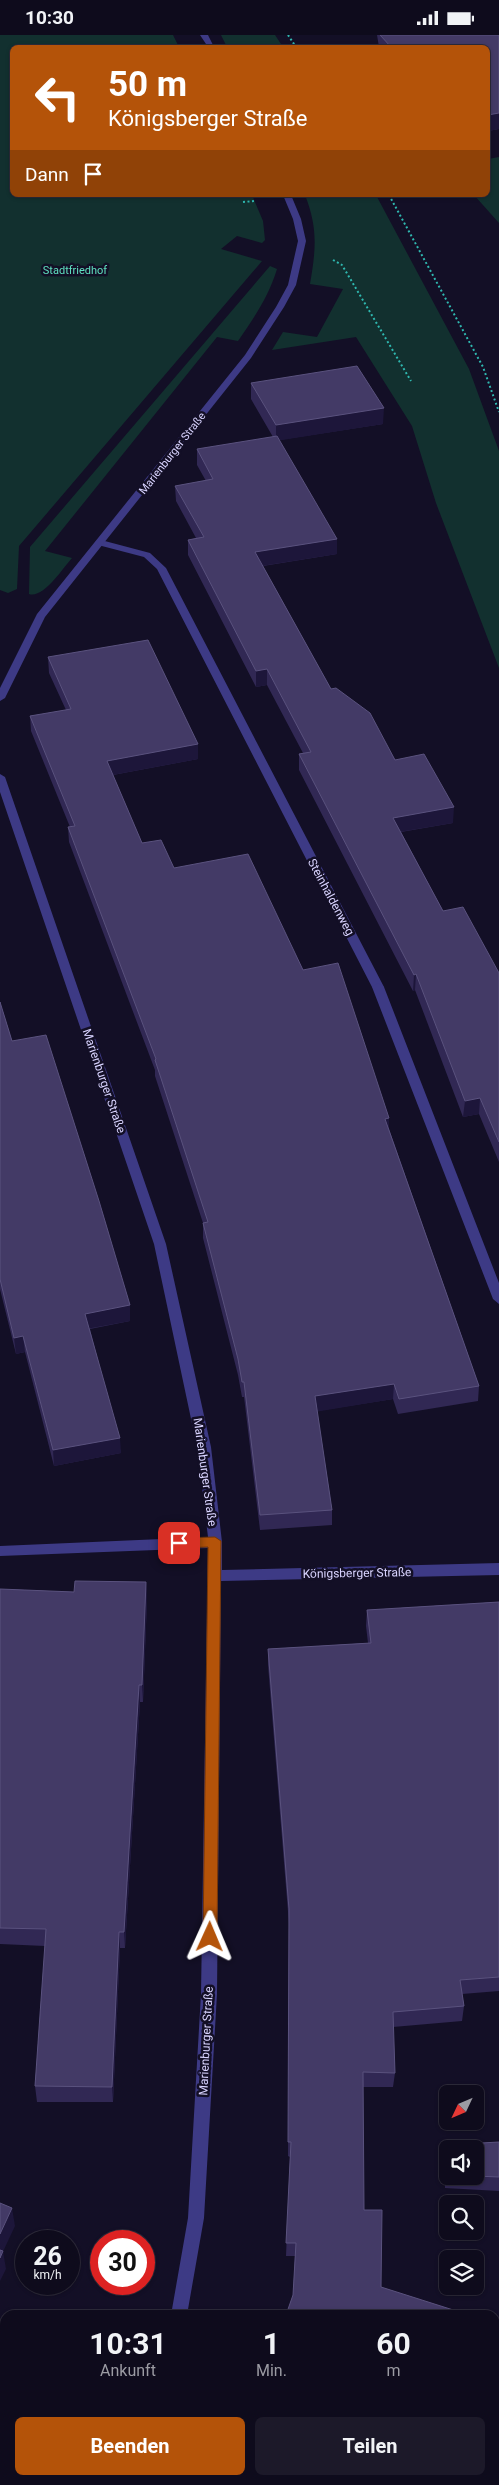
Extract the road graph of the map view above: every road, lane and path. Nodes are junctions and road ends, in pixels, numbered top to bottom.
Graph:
1 (288, 197) edge
2 (389, 197) edge
3 (302, 241) junction
4 (411, 381) dead end
5 (499, 412) edge
6 (101, 543) junction
7 (0, 698) edge
8 (0, 777) edge
9 (499, 1299) edge
10 (215, 1541) junction
11 (0, 1551) edge
12 (499, 1569) edge
13 (214, 1577) junction
14 (181, 2310) edge

1 - 3 street, Marienburger Straße
2 - 5 path
3 - 4 path
3 - 6 street, Marienburger Straße
6 - 7 street, Marienburger Straße
6 - 9 street, Steinhaldenweg
8 - 10 street, Marienburger Straße
10 - 11 street
10 - 13 street, Marienburger Straße
12 - 13 street, Königsberger Straße
13 - 14 street, Marienburger Straße

